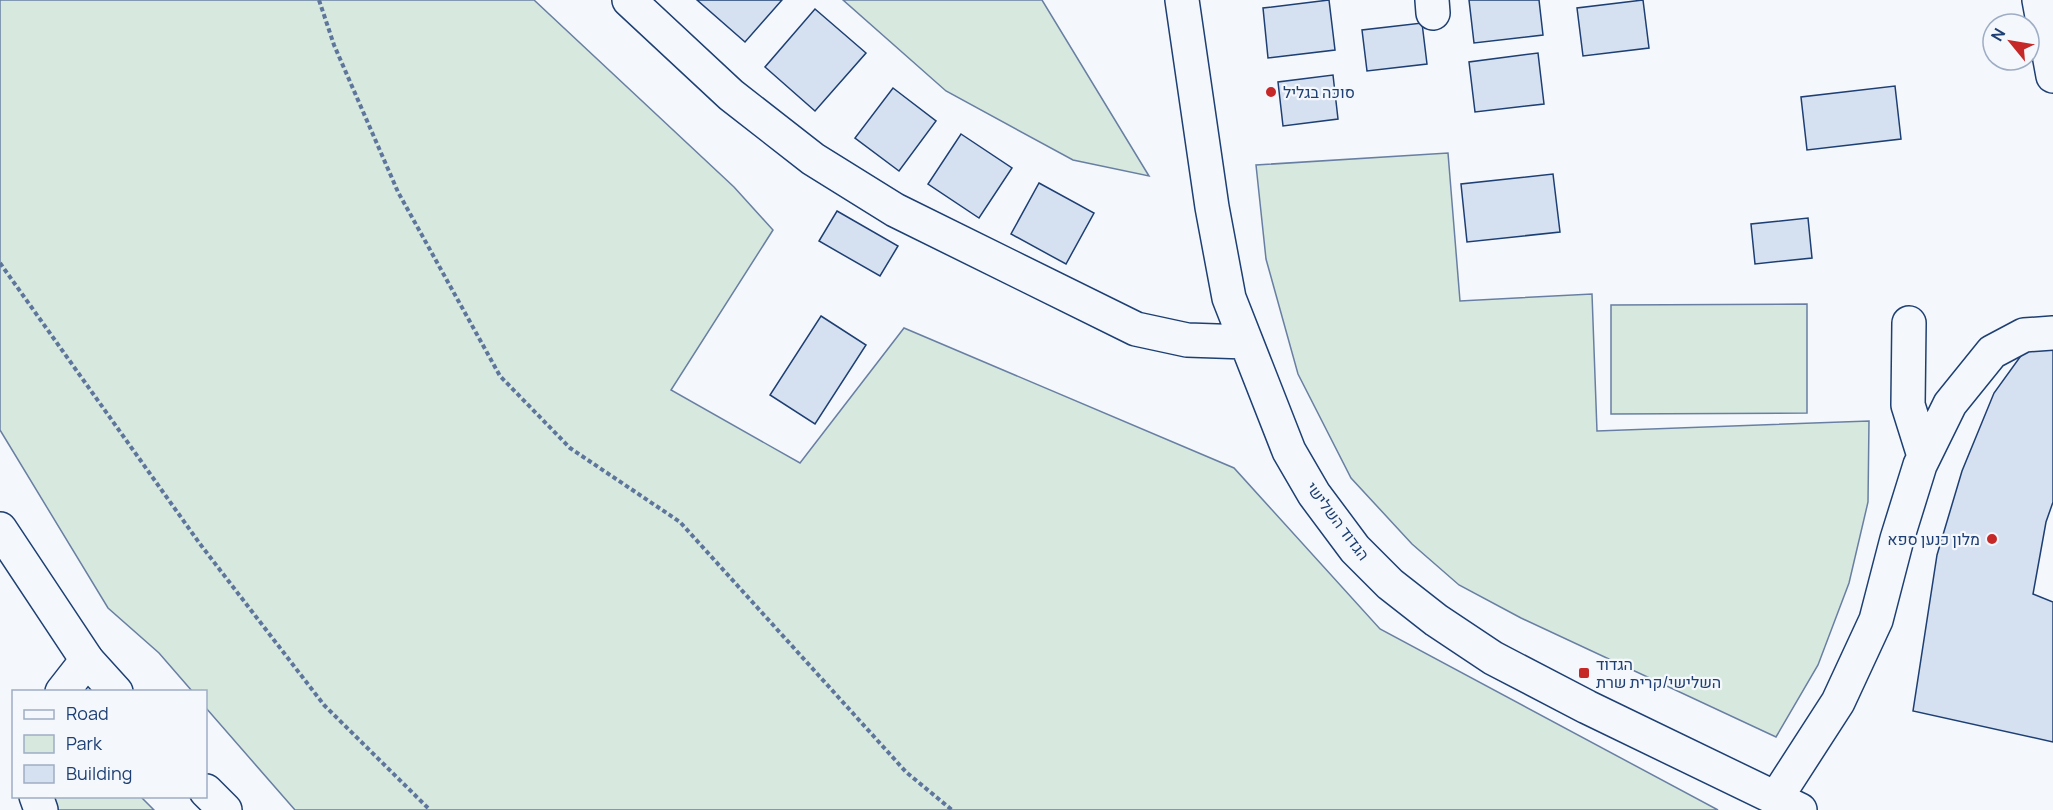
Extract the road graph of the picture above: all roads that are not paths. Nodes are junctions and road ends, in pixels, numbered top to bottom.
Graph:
1 (629, 0) edge
2 (1182, 0) edge
3 (2039, 0) edge
4 (2053, 76) edge
5 (1909, 323) dead end
6 (2053, 333) edge
7 (1246, 342) junction
8 (1924, 456) junction
9 (0, 529) edge
10 (87, 660) junction
11 (64, 690) edge
12 (114, 690) edge
13 (207, 792) edge
14 (1788, 804) edge
15 (225, 810) edge

1 - 7 street
2 - 7 street, הגדוד השלישי
3 - 4 street
5 - 8 street
6 - 8 street
7 - 14 street, הגדוד השלישי
8 - 14 street
9 - 10 street
10 - 11 street
10 - 12 street
13 - 15 street

